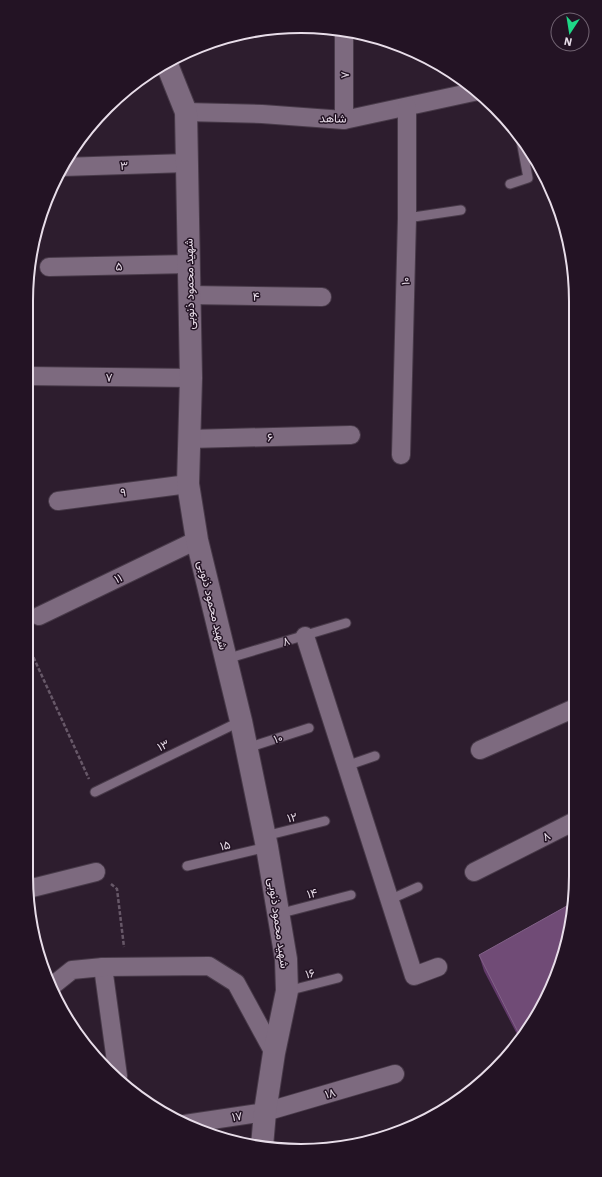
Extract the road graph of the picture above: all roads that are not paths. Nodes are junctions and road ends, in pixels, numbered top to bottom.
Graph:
1 (344, 36) edge
2 (168, 68) edge
3 (470, 93) edge
4 (407, 107) junction
5 (186, 112) junction
6 (344, 120) junction
7 (523, 150) edge
8 (187, 163) junction
9 (69, 167) edge
10 (510, 184) dead end
11 (461, 210) dead end
12 (407, 218) junction
13 (189, 264) junction
14 (49, 267) dead end
15 (189, 295) junction
16 (322, 297) dead end
17 (33, 376) edge
18 (191, 378) junction
19 (351, 435) dead end
20 (189, 439) junction
21 (401, 455) dead end
22 (188, 484) junction
23 (58, 501) dead end
24 (197, 540) junction
25 (39, 616) dead end
26 (346, 623) dead end
27 (305, 636) junction
28 (226, 659) junction
29 (569, 711) edge
30 (242, 721) junction
31 (309, 728) dead end
32 (247, 748) junction
33 (480, 750) dead end
34 (375, 756) dead end
35 (346, 766) junction
36 (95, 792) road end
37 (325, 821) dead end
38 (569, 824) edge
39 (266, 841) junction
40 (188, 866) dead end
41 (96, 872) road end
42 (474, 872) dead end
43 (418, 887) dead end
44 (34, 888) edge
45 (351, 895) dead end
46 (389, 900) junction
47 (278, 914) junction
48 (103, 967) junction
49 (438, 967) dead end
50 (338, 978) dead end
51 (55, 983) edge
52 (287, 991) junction
53 (274, 1053) junction
54 (117, 1071) edge
55 (395, 1074) dead end
56 (265, 1112) junction
57 (195, 1122) edge
58 (262, 1141) edge

1 - 6 street, ۷
2 - 5 street, شهید محمود ذنوبی
3 - 4 street, شاهد
4 - 6 street, شاهد
4 - 12 street, ۱۰
5 - 6 street, شاهد
5 - 8 street, شهید محمود ذنوبی
7 - 10 lane
8 - 9 street, ۳
8 - 13 street, شهید محمود ذنوبی
11 - 12 lane
12 - 21 street, ۱۰
13 - 14 street, ۵
13 - 15 street, شهید محمود ذنوبی
15 - 16 street, ۴
15 - 18 street, شهید محمود ذنوبی
17 - 18 street, ۷
18 - 20 street, شهید محمود ذنوبی
19 - 20 street, ۶
20 - 22 street, شهید محمود ذنوبی
22 - 23 street, ۹
22 - 24 street, شهید محمود ذنوبی
24 - 25 street, ۱۱
24 - 28 street, شهید محمود ذنوبی
26 - 27 lane, ۸
27 - 28 lane, ۸
27 - 35 street
28 - 30 street, شهید محمود ذنوبی
29 - 33 street
30 - 32 street, شهید محمود ذنوبی
30 - 36 lane, ۱۳
31 - 32 lane, ۱۰
32 - 39 street, شهید محمود ذنوبی
34 - 35 lane
35 - 46 street
37 - 39 lane, ۱۲
38 - 42 street, ۸
39 - 40 lane, ۱۵
39 - 47 street, شهید محمود ذنوبی
41 - 44 street
43 - 46 lane
45 - 47 lane, ۱۴
46 - 49 street
47 - 52 street, شهید محمود ذنوبی
48 - 51 street
48 - 53 street
48 - 54 street
50 - 52 lane, ۱۶
52 - 53 street, شهید محمود ذنوبی
53 - 56 street, شهید محمود ذنوبی
55 - 56 street, ۱۸
56 - 57 street, ۱۷
56 - 58 street, شهید محمود ذنوبی

